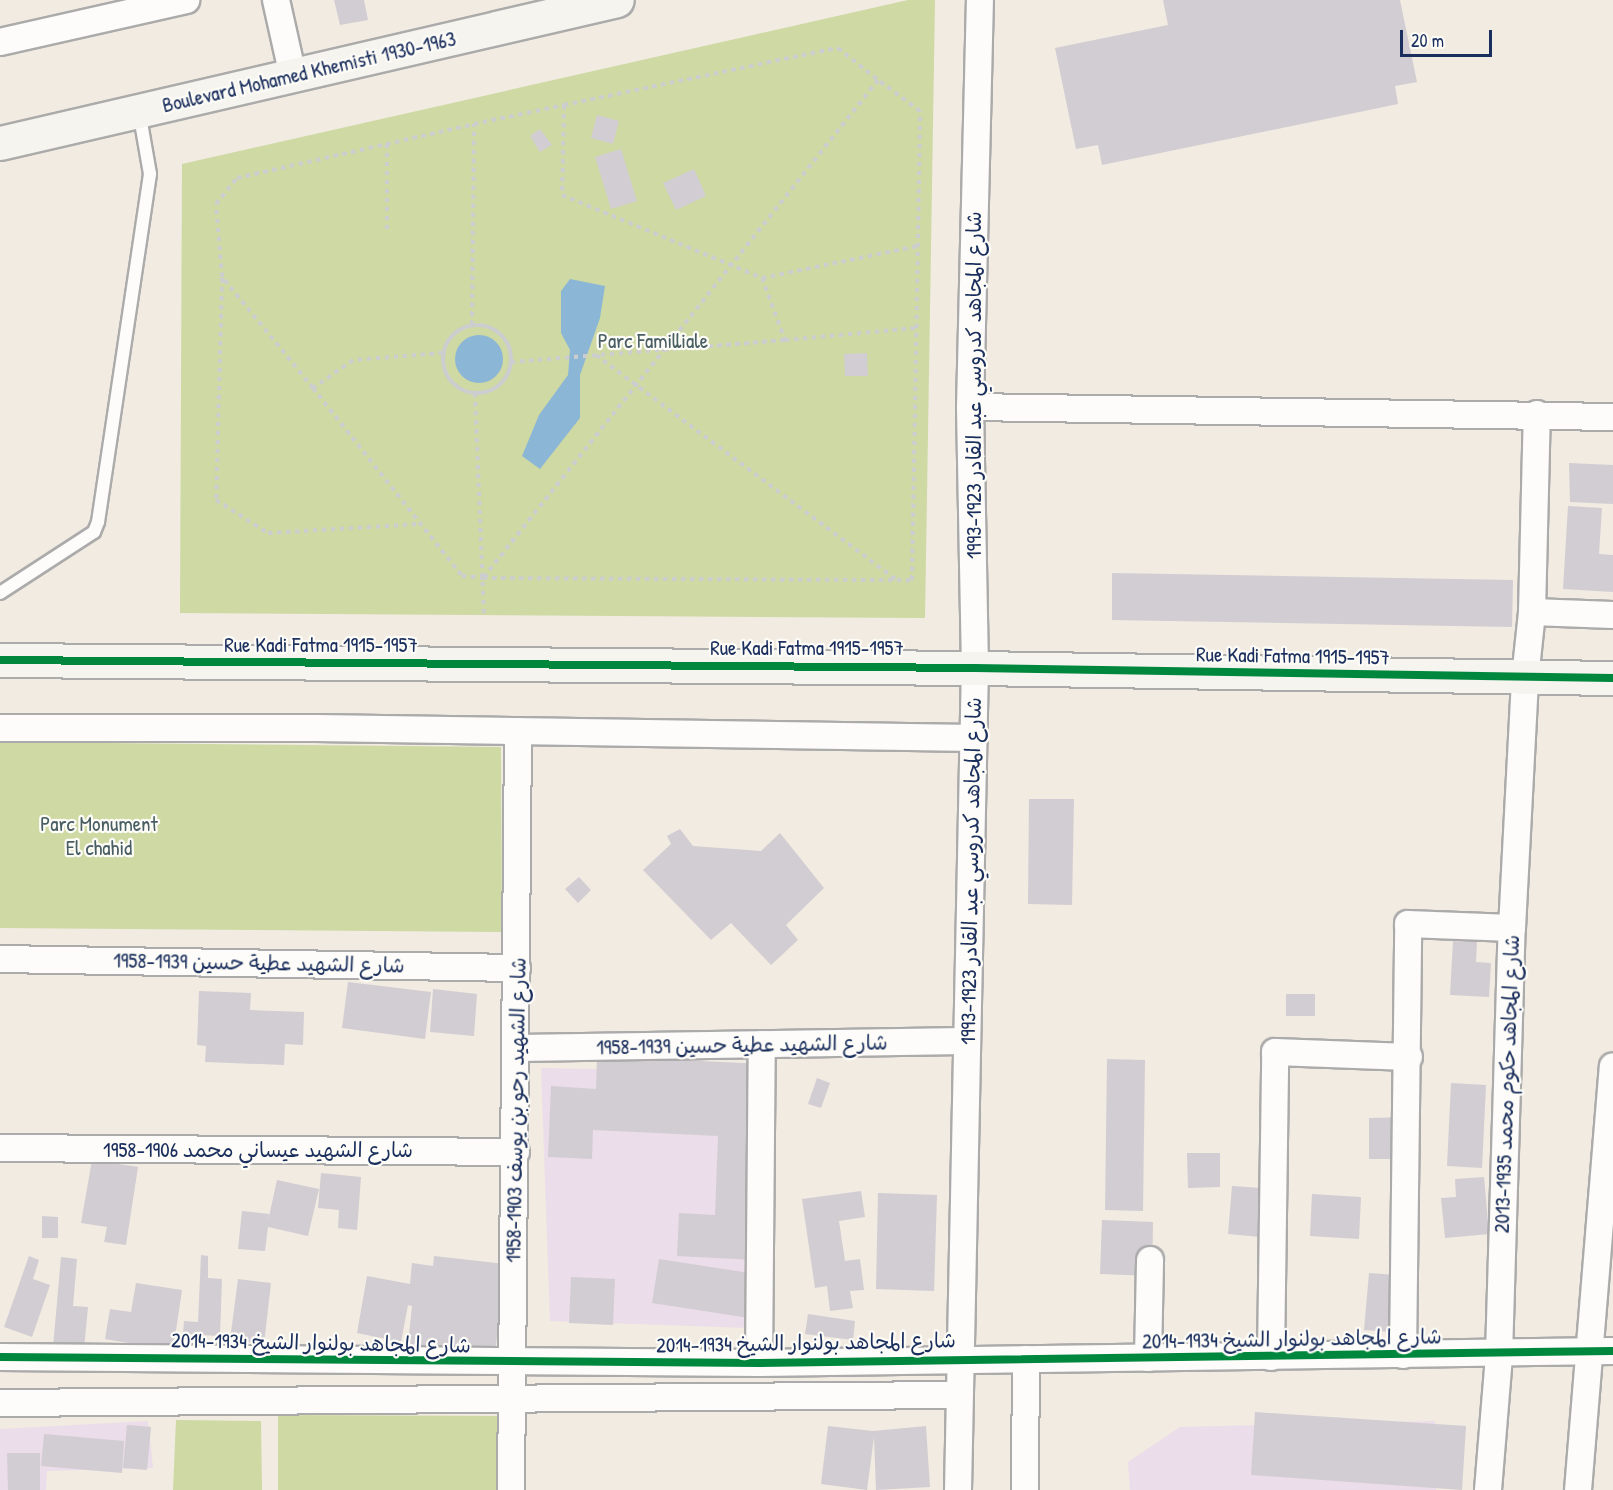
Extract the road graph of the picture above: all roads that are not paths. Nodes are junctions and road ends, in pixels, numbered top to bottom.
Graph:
1 (186, 0) edge
2 (276, 0) edge
3 (617, 0) edge
4 (980, 0) edge
5 (0, 42) edge
6 (293, 76) junction
7 (139, 111) junction
8 (0, 144) edge
9 (970, 408) junction
10 (1537, 414) junction
11 (1613, 417) edge
12 (0, 593) edge
13 (1532, 612) junction
14 (1613, 615) edge
15 (0, 660) edge
16 (975, 668) junction
17 (1525, 678) junction
18 (1613, 678) edge
19 (0, 728) edge
20 (518, 731) junction
21 (974, 738) junction
22 (1512, 928) junction
23 (0, 959) edge
24 (518, 968) junction
25 (967, 1041) junction
26 (762, 1044) junction
27 (516, 1048) junction
28 (1409, 1057) junction
29 (1613, 1066) edge
30 (0, 1148) edge
31 (516, 1152) junction
32 (1150, 1260) dead end
33 (1601, 1351) edge
34 (1403, 1355) junction
35 (1499, 1355) junction
36 (0, 1357) edge
37 (1271, 1357) junction
38 (1148, 1358) junction
39 (960, 1359) junction
40 (1026, 1359) junction
41 (513, 1363) junction
42 (759, 1363) junction
43 (959, 1395) junction
44 (512, 1400) junction
45 (0, 1403) edge
46 (511, 1490) edge
47 (958, 1490) edge
48 (1025, 1490) edge
49 (1488, 1490) edge
50 (1578, 1490) edge

1 - 5 street
2 - 6 street
3 - 6 street, Boulevard Mohamed Khemisti 1930-1963
4 - 9 street, شارع المجاهد كدروسي عبد القادر 1923-1993
6 - 7 street, Boulevard Mohamed Khemisti 1930-1963
7 - 8 street, Boulevard Mohamed Khemisti 1930-1963
7 - 12 lane
9 - 10 street
9 - 16 street, شارع المجاهد كدروسي عبد القادر 1923-1993
10 - 11 street
10 - 13 street, شارع المجاهد حكوم محمد 1935-2013
13 - 14 street
13 - 17 street, شارع المجاهد حكوم محمد 1935-2013
15 - 16 street, Rue Kadi Fatma 1915-1957
16 - 17 street, Rue Kadi Fatma 1915-1957
16 - 21 street, شارع المجاهد كدروسي عبد القادر 1923-1993
17 - 18 street, Rue Kadi Fatma 1915-1957
17 - 22 street, شارع المجاهد حكوم محمد 1935-2013
19 - 20 street
20 - 21 street
20 - 24 street, شارع الشهيد رحو بن يوسف 1903-1958
21 - 25 street, شارع المجاهد كدروسي عبد القادر 1923-1993
22 - 28 street
22 - 35 street, شارع المجاهد حكوم محمد 1935-2013
23 - 24 street, شارع الشهيد عطية حسين 1939-1958
24 - 27 street, شارع الشهيد رحو بن يوسف 1903-1958
25 - 26 street, شارع الشهيد عطية حسين 1939-1958
25 - 39 street, شارع المجاهد كدروسي عبد القادر 1923-1993
26 - 27 street, شارع الشهيد عطية حسين 1939-1958
26 - 42 street
27 - 31 street, شارع الشهيد رحو بن يوسف 1903-1958
28 - 34 street
28 - 37 street
29 - 33 street
30 - 31 street, شارع الشهيد عيساني محمد 1906-1958
31 - 41 street, شارع الشهيد رحو بن يوسف 1903-1958
32 - 38 street
33 - 35 street, شارع المجاهد بولنوار الشيخ 1934-2014
33 - 50 street
34 - 35 street, شارع المجاهد بولنوار الشيخ 1934-2014
34 - 37 street, شارع المجاهد بولنوار الشيخ 1934-2014
35 - 49 street, شارع المجاهد حكوم محمد 1935-2013
36 - 41 street, شارع المجاهد بولنوار الشيخ 1934-2014
37 - 38 street, شارع المجاهد بولنوار الشيخ 1934-2014
38 - 40 street, شارع المجاهد بولنوار الشيخ 1934-2014
39 - 40 street, شارع المجاهد بولنوار الشيخ 1934-2014
39 - 42 street, شارع المجاهد بولنوار الشيخ 1934-2014
39 - 43 street, شارع المجاهد كدروسي عبد القادر 1923-1993
40 - 48 street
41 - 42 street, شارع المجاهد بولنوار الشيخ 1934-2014
41 - 44 street, شارع الشهيد رحو بن يوسف 1903-1958
43 - 44 street
43 - 47 street, شارع المجاهد كدروسي عبد القادر 1923-1993
44 - 45 street
44 - 46 street, شارع الشهيد رحو بن يوسف 1903-1958

